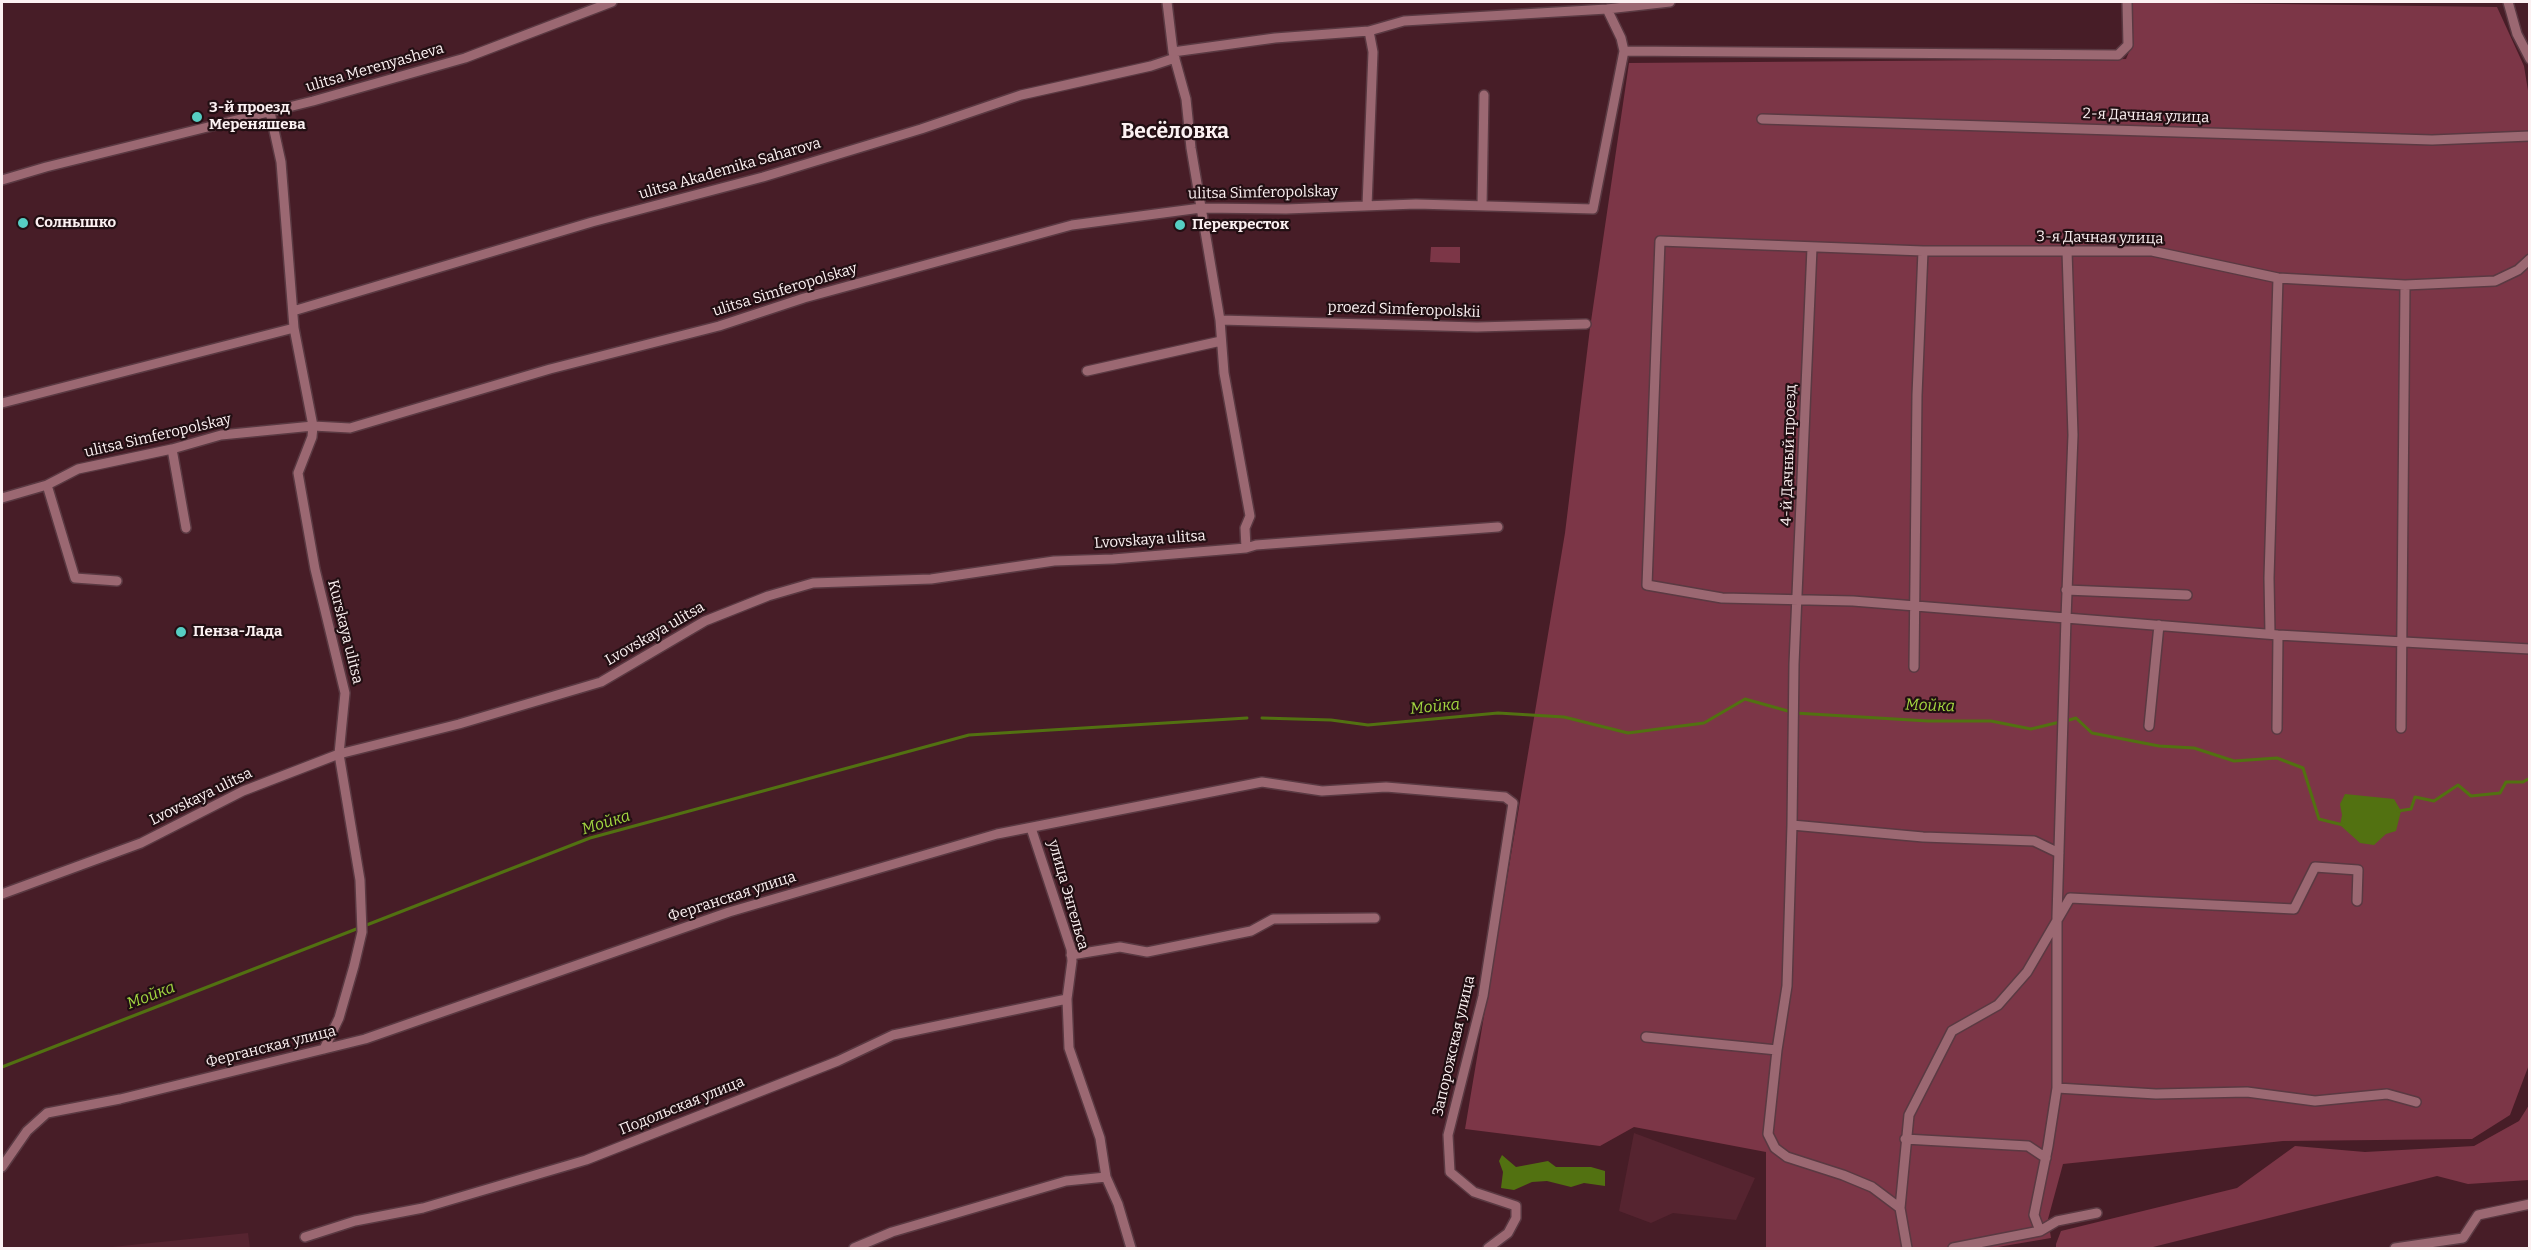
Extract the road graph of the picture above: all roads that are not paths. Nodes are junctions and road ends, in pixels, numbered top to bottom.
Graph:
1 (612, 2) edge
2 (1167, 2) edge
3 (1670, 2) edge
4 (2127, 2) edge
5 (2508, 2) edge
6 (1611, 8) junction
7 (1369, 32) junction
8 (1624, 51) junction
9 (1174, 55) junction
10 (2529, 59) edge
11 (1484, 95) dead end
12 (270, 112) junction
13 (1762, 118) dead end
14 (2529, 136) edge
15 (2, 180) edge
16 (1367, 206) junction
17 (1482, 206) junction
18 (1201, 208) junction
19 (1812, 248) junction
20 (1923, 251) junction
21 (2067, 251) junction
22 (2529, 259) edge
23 (2278, 278) junction
24 (2405, 285) junction
25 (293, 311) junction
26 (1220, 320) junction
27 (1586, 324) dead end
28 (294, 328) junction
29 (1221, 341) junction
30 (1087, 371) dead end
31 (2, 403) edge
32 (313, 426) junction
33 (172, 449) junction
34 (47, 486) junction
35 (2, 498) edge
36 (1498, 527) dead end
37 (186, 528) dead end
38 (1246, 549) junction
39 (117, 581) dead end
40 (2066, 590) junction
41 (2187, 596) dead end
42 (1798, 600) junction
43 (1916, 605) junction
44 (2066, 618) junction
45 (2159, 625) junction
46 (2274, 635) junction
47 (2402, 641) junction
48 (2529, 649) edge
49 (1914, 667) dead end
50 (2149, 726) dead end
51 (2401, 728) dead end
52 (2277, 729) dead end
53 (339, 754) junction
54 (1510, 799) joint
55 (1792, 825) junction
56 (1031, 828) junction
57 (2059, 853) junction
58 (2, 894) edge
59 (2357, 901) dead end
60 (2057, 916) junction
61 (1375, 918) dead end
62 (1071, 955) junction
63 (1067, 999) junction
64 (1646, 1037) dead end
65 (324, 1049) junction
66 (1777, 1050) junction
67 (2057, 1088) junction
68 (2416, 1102) dead end
69 (1905, 1139) junction
70 (2046, 1158) junction
71 (2, 1167) edge
72 (1106, 1177) junction
73 (2529, 1204) edge
74 (1900, 1208) junction
75 (2097, 1213) dead end
76 (2040, 1231) junction
77 (305, 1238) dead end
78 (854, 1248) edge
79 (1131, 1248) edge
80 (1488, 1248) edge
81 (1907, 1248) edge
82 (1953, 1248) edge
83 (2395, 1248) edge

1 - 12 street, ulitsa Merenyasheva
2 - 9 street
3 - 6 street, ulitsa Akademika Saharova
4 - 8 street
5 - 10 street
6 - 7 street, ulitsa Akademika Saharova
6 - 8 street
7 - 9 street, ulitsa Akademika Saharova
7 - 16 street
8 - 17 street, ulitsa Simferopolskay
9 - 18 street
9 - 25 street, ulitsa Akademika Saharova
11 - 17 street
12 - 15 street, ulitsa Merenyasheva
12 - 25 street, Kurskaya ulitsa
13 - 14 street, 2-я Дачная улица
16 - 17 street, ulitsa Simferopolskay
16 - 18 street, ulitsa Simferopolskay
18 - 26 street
18 - 32 street, ulitsa Simferopolskay
19 - 20 street, 3-я Дачная улица
19 - 42 street, 4-й Дачный проезд
19 - 42 street, 3-я Дачная улица
20 - 21 street, 3-я Дачная улица
20 - 43 street
21 - 23 street, 3-я Дачная улица
21 - 40 street
22 - 24 street, 3-я Дачная улица
23 - 24 street, 3-я Дачная улица
23 - 46 street
24 - 47 street
25 - 28 street, Kurskaya ulitsa
26 - 27 street, proezd Simferopolskii
26 - 29 street
28 - 31 street
28 - 32 street, Kurskaya ulitsa
29 - 30 street
29 - 38 street
32 - 33 street, ulitsa Simferopolskay
32 - 53 street, Kurskaya ulitsa
33 - 34 street, ulitsa Simferopolskay
33 - 37 street
34 - 35 street, ulitsa Simferopolskay
34 - 39 street
36 - 38 street, Lvovskaya ulitsa
38 - 53 street, Lvovskaya ulitsa
40 - 41 street
40 - 44 street
42 - 43 street
42 - 55 street, 4-й Дачный проезд
43 - 44 street
43 - 49 street
44 - 45 street
44 - 57 street
45 - 46 street
45 - 50 street
46 - 47 street
46 - 52 street
47 - 48 street
47 - 51 street
53 - 58 street, Lvovskaya ulitsa
53 - 65 street, Kurskaya ulitsa
54 - 56 street, Ферганская улица
54 - 80 street, Запорожская улица
55 - 57 street
55 - 66 street, 4-й Дачный проезд
56 - 62 street, улица Энгельса
56 - 65 street, Ферганская улица
57 - 60 street
59 - 60 street
60 - 67 street
60 - 69 street
61 - 62 street
62 - 63 street, улица Энгельса
63 - 72 street, улица Энгельса
63 - 77 street, Подольская улица
64 - 66 street
65 - 71 street, Ферганская улица
66 - 74 street, 4-й Дачный проезд
67 - 68 street
67 - 70 street
69 - 70 street
69 - 74 street
70 - 76 street
72 - 78 street
72 - 79 street, улица Энгельса
73 - 83 street
74 - 81 street
75 - 76 street
76 - 82 street

